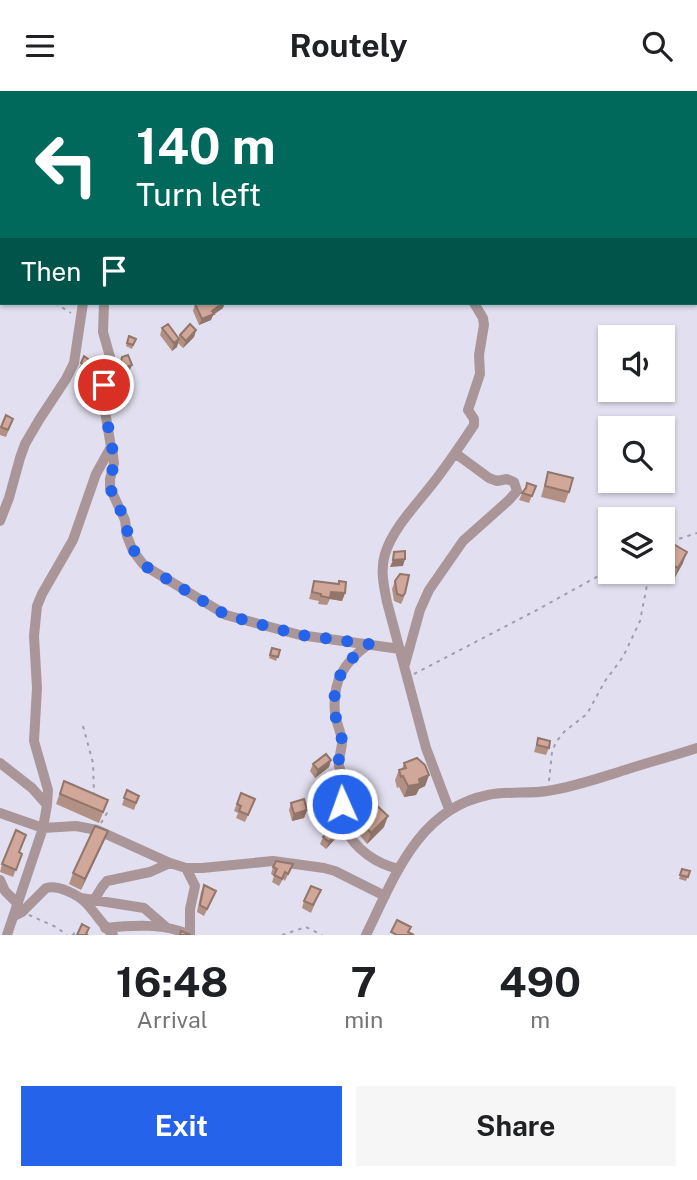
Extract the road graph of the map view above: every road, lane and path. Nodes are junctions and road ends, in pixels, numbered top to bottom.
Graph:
1 (58, 305) edge
2 (83, 305) edge
3 (104, 305) edge
4 (475, 305) edge
5 (81, 320) junction
6 (111, 447) junction
7 (455, 453) junction
8 (0, 521) edge
9 (697, 533) edge
10 (675, 541) edge
11 (598, 576) edge
12 (647, 584) edge
13 (369, 644) junction
14 (401, 649) junction
15 (405, 665) junction
16 (408, 678) junction
17 (83, 726) dead end
18 (697, 748) edge
19 (0, 763) edge
20 (545, 792) junction
21 (99, 799) edge
22 (47, 805) junction
23 (104, 807) edge
24 (449, 809) junction
25 (0, 814) edge
26 (43, 828) junction
27 (97, 830) junction
28 (170, 863) junction
29 (187, 868) junction
30 (398, 869) junction
31 (0, 880) edge
32 (385, 896) junction
33 (80, 898) junction
34 (94, 900) junction
35 (18, 911) junction
36 (166, 927) junction
37 (84, 929) edge
38 (109, 932) edge
39 (7, 935) edge
40 (67, 935) edge
41 (72, 935) edge
42 (190, 935) edge
43 (282, 935) edge
44 (322, 935) edge
45 (366, 935) edge

1 - 5 path
2 - 5 street
3 - 6 street
4 - 7 street
5 - 8 street
6 - 13 street
6 - 22 street
7 - 14 street
7 - 15 street
9 - 10 path
11 - 16 path
12 - 20 path
13 - 14 street
13 - 30 street
14 - 15 street
15 - 16 street
16 - 24 street
17 - 21 path
18 - 20 street
19 - 22 street
20 - 24 street
22 - 26 street
23 - 27 path
24 - 30 street
25 - 26 street
26 - 27 street
26 - 35 street
27 - 28 street
28 - 29 street
28 - 34 street
29 - 32 street
29 - 42 street
30 - 32 street
31 - 35 street
32 - 45 street
33 - 34 street
33 - 35 street
33 - 38 street
34 - 36 street
35 - 39 street
35 - 40 path
36 - 38 street
36 - 42 street
37 - 41 path
43 - 44 path

